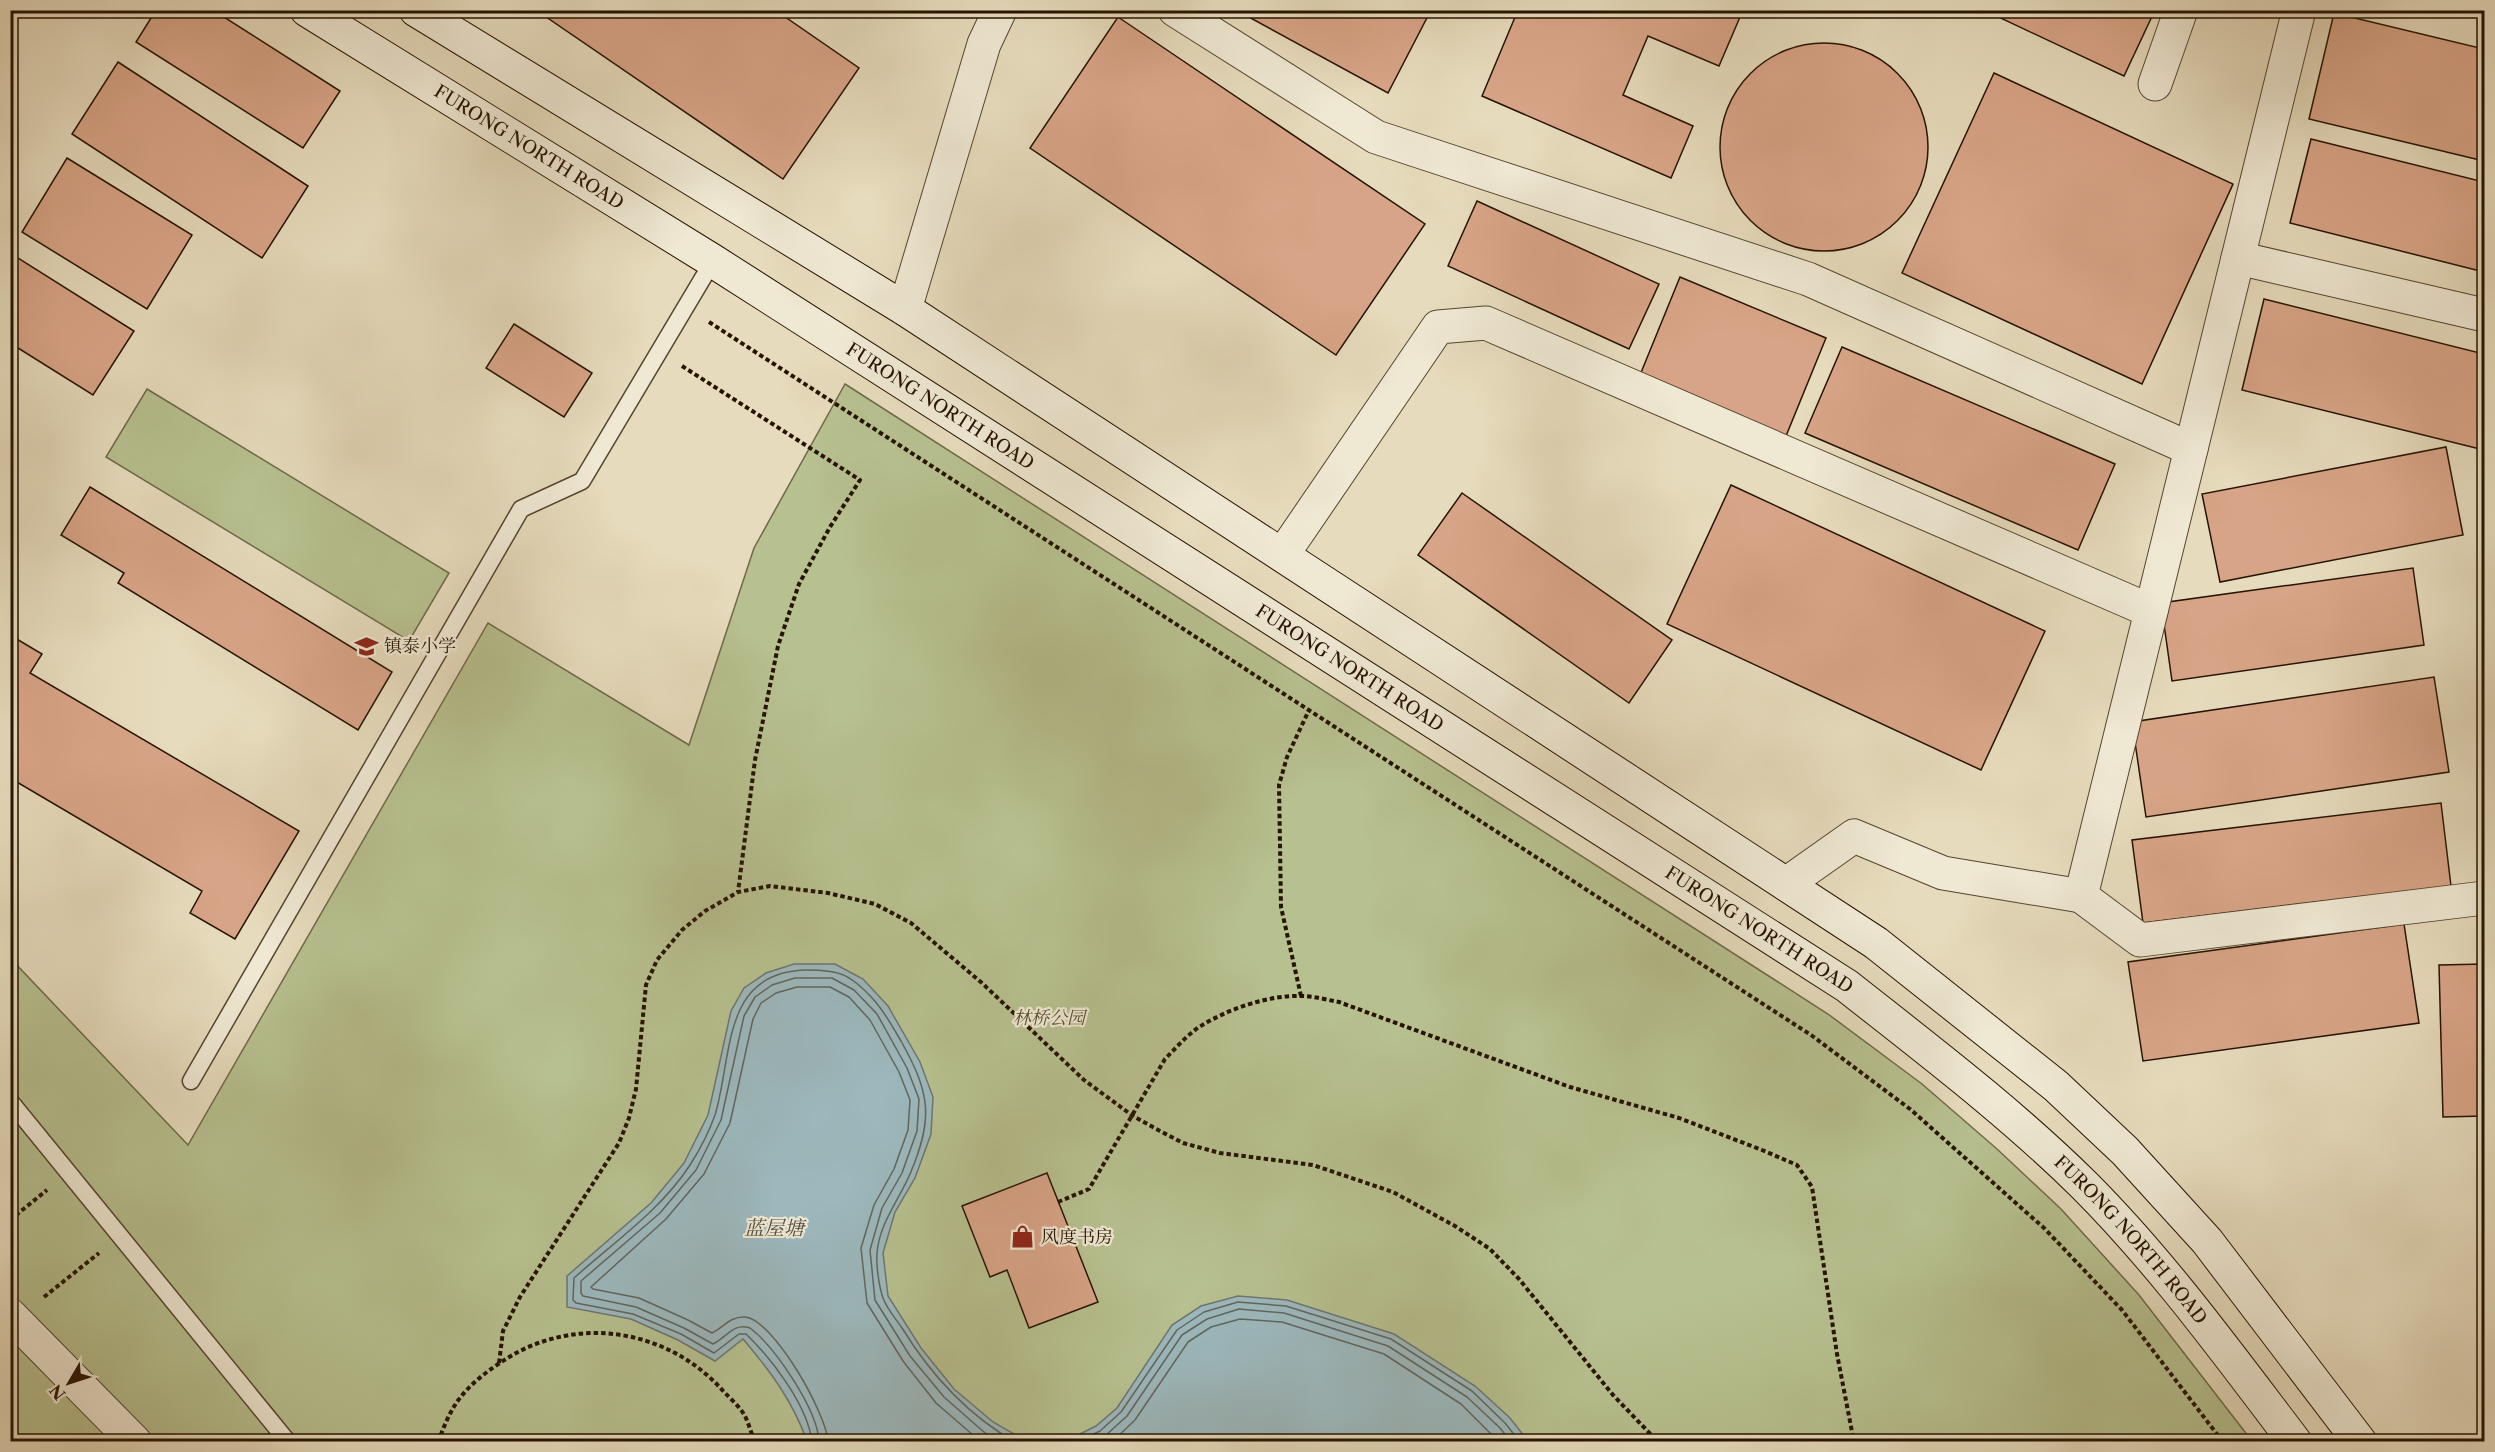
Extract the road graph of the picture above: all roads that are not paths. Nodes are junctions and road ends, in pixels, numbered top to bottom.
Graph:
1 (307, 10) edge
2 (416, 10) edge
3 (1000, 10) edge
4 (1176, 10) edge
5 (2181, 10) edge
6 (2299, 10) edge
7 (2155, 84) dead end
8 (2238, 258) junction
9 (714, 261) junction
10 (904, 309) junction
11 (2484, 315) edge
12 (2192, 449) junction
13 (1283, 554) junction
14 (2151, 611) junction
15 (1786, 884) junction
16 (2081, 896) junction
17 (2484, 898) edge
18 (191, 1081) dead end
19 (10, 1101) edge
20 (13, 1318) edge
21 (135, 1442) edge
22 (288, 1442) edge
23 (2295, 1442) edge
24 (2360, 1442) edge

1 - 9 main road, FURONG NORTH ROAD
2 - 10 main road
3 - 10 main road
4 - 12 main road
5 - 7 main road
6 - 8 main road
8 - 11 main road
8 - 12 main road
9 - 18 lane
9 - 23 main road, FURONG NORTH ROAD
10 - 13 main road
12 - 14 main road
13 - 14 main road
13 - 15 main road
14 - 16 main road
15 - 16 main road
15 - 24 main road
16 - 17 main road
19 - 22 lane
20 - 21 main road

